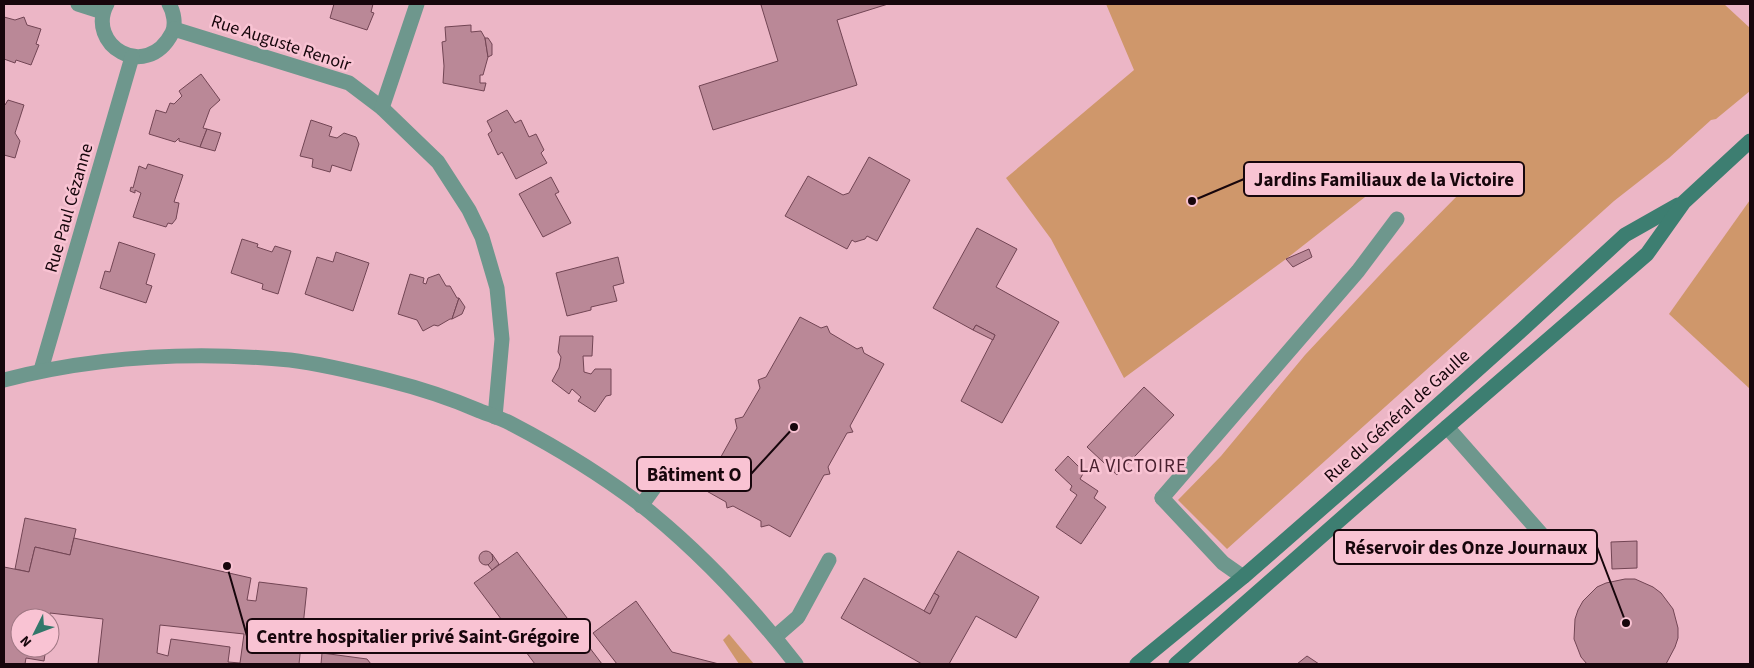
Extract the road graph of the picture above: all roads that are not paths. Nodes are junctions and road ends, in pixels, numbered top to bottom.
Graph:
1 (78, 4) edge
2 (169, 4) edge
3 (417, 4) edge
4 (105, 8) edge
5 (174, 29) junction
6 (132, 57) junction
7 (382, 108) junction
8 (1750, 141) edge
9 (1684, 202) junction
10 (1397, 219) dead end
11 (41, 370) junction
12 (4, 380) edge
13 (495, 417) junction
14 (1447, 427) junction
15 (659, 481) dead end
16 (641, 506) junction
17 (1558, 553) dead end
18 (829, 560) dead end
19 (1243, 576) junction
20 (776, 638) junction
21 (790, 664) edge
22 (796, 664) edge
23 (1137, 664) edge
24 (1176, 664) edge

1 - 4 street
2 - 5 street
3 - 7 street
4 - 6 street
5 - 6 street
5 - 7 street, Rue Auguste Renoir
6 - 11 street, Rue Paul Cézanne
7 - 13 street, Rue Auguste Renoir
8 - 9 main road, Rue du Général de Gaulle
9 - 14 main road, Rue du Général de Gaulle
9 - 19 main road, Rue du Général de Gaulle
10 - 19 street
11 - 12 street
11 - 13 street
13 - 16 street
14 - 17 street
14 - 24 main road, Rue du Général de Gaulle
15 - 16 street
16 - 20 street
18 - 20 street
19 - 23 main road, Rue du Général de Gaulle
20 - 21 street
20 - 22 street

